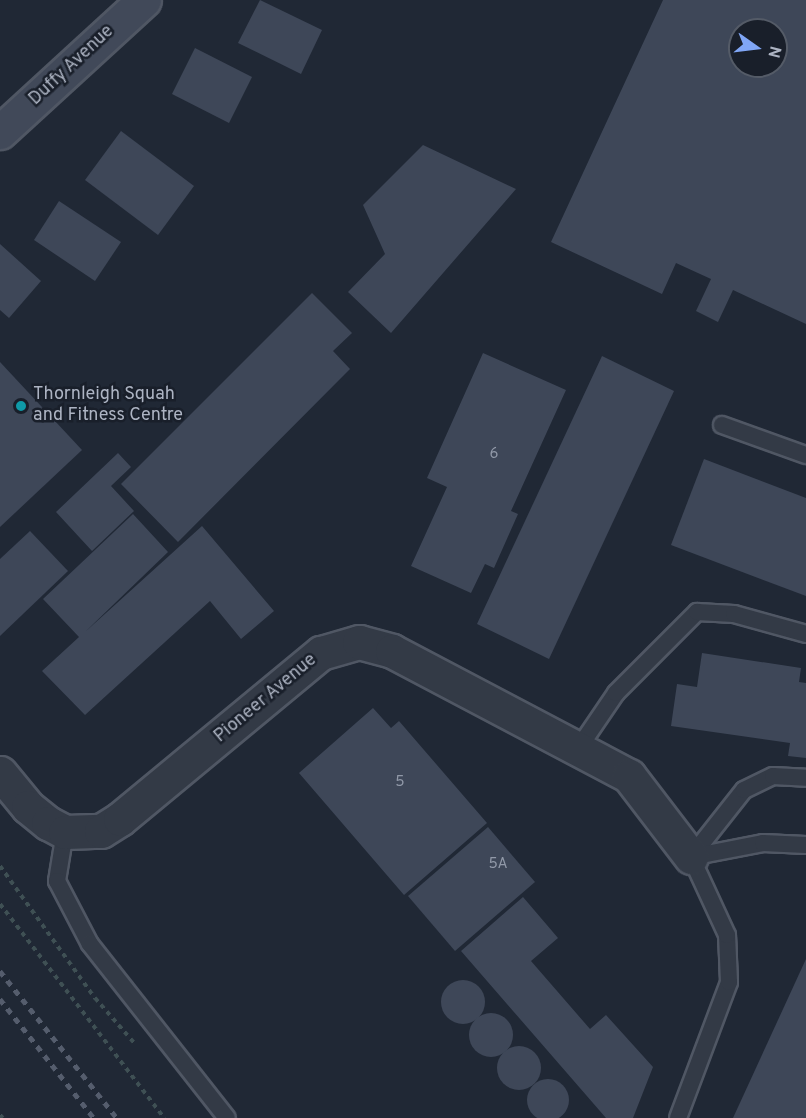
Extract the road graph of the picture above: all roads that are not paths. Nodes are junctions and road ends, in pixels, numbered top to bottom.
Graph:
1 (144, 0) edge
2 (0, 132) edge
3 (722, 425) dead end
4 (806, 455) edge
5 (806, 634) edge
6 (578, 749) junction
7 (0, 773) edge
8 (806, 778) edge
9 (65, 831) junction
10 (806, 845) edge
11 (691, 857) junction
12 (227, 1118) edge
13 (678, 1118) edge

1 - 2 main road, Duffy Avenue
3 - 4 lane
5 - 6 lane
6 - 9 street, Pioneer Avenue
6 - 11 street, Pioneer Avenue
7 - 9 street
8 - 11 lane
9 - 12 lane
10 - 11 lane
11 - 13 lane

